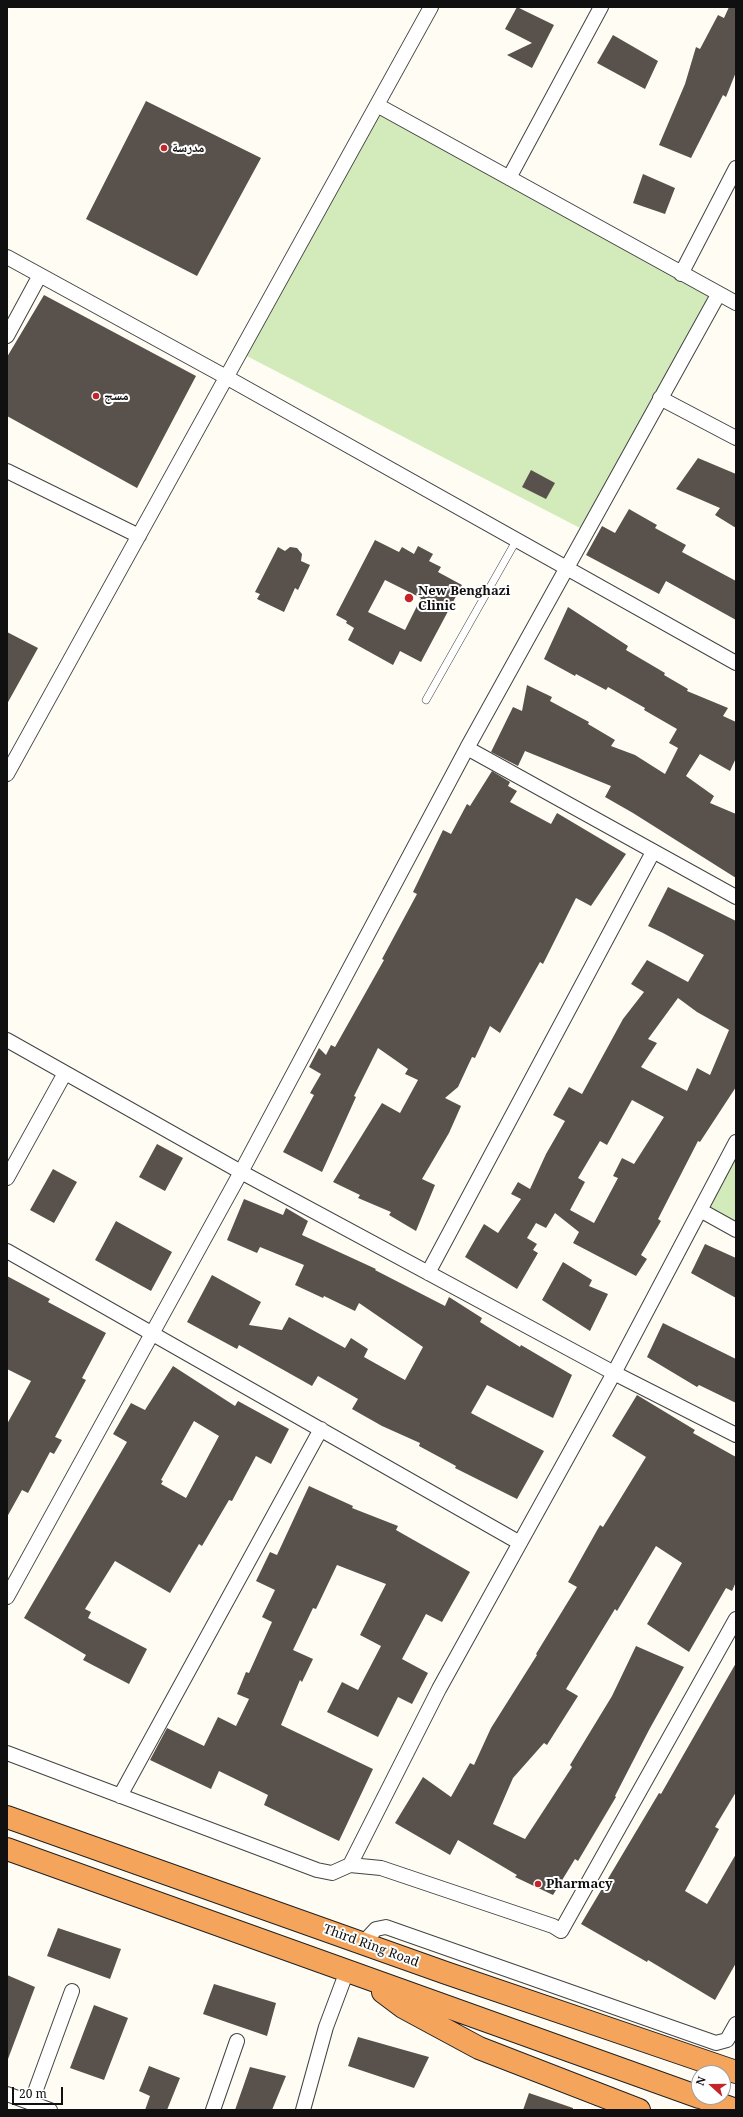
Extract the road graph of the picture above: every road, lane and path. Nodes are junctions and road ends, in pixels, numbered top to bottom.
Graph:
1 (431, 7) edge
2 (600, 7) edge
3 (377, 105) junction
4 (736, 168) edge
5 (509, 178) junction
6 (7, 257) edge
7 (680, 274) junction
8 (40, 275) junction
9 (718, 295) junction
10 (736, 303) edge
11 (7, 336) edge
12 (226, 377) junction
13 (660, 398) junction
14 (736, 438) edge
15 (7, 471) edge
16 (139, 536) junction
17 (516, 541) junction
18 (565, 568) junction
19 (736, 663) edge
20 (426, 700) dead end
21 (467, 748) junction
22 (7, 774) edge
23 (653, 852) junction
24 (736, 897) edge
25 (7, 1040) edge
26 (65, 1073) junction
27 (736, 1142) edge
28 (241, 1172) junction
29 (7, 1178) edge
30 (700, 1210) junction
31 (736, 1230) edge
32 (7, 1251) edge
33 (428, 1273) junction
34 (151, 1332) junction
35 (614, 1373) junction
36 (321, 1429) junction
37 (736, 1435) edge
38 (520, 1543) junction
39 (7, 1598) edge
40 (736, 1619) edge
41 (7, 1753) edge
42 (120, 1796) junction
43 (7, 1816) edge
44 (7, 1849) edge
45 (350, 1865) junction
46 (363, 1942) junction
47 (356, 1974) junction
48 (72, 1991) dead end
49 (736, 2024) edge
50 (237, 2042) dead end
51 (736, 2072) edge
52 (7, 2094) edge
53 (691, 2094) edge
54 (31, 2103) junction
55 (722, 2105) edge
56 (50, 2110) edge
57 (213, 2110) edge
58 (303, 2110) edge
59 (639, 2110) edge
60 (736, 2110) edge

1 - 3 street
2 - 5 street
3 - 5 street
3 - 12 street
4 - 7 street
5 - 7 street
6 - 8 street
7 - 9 street
8 - 11 street
8 - 12 street
9 - 10 street
9 - 13 street
12 - 16 street
12 - 17 street
13 - 14 street
13 - 18 street
15 - 16 street
16 - 22 street
17 - 18 street
17 - 20 lane
18 - 19 street
18 - 21 street
21 - 23 street
21 - 28 street
23 - 24 street
23 - 33 street
25 - 26 street
26 - 28 street
26 - 29 street
27 - 30 street
28 - 33 street
28 - 34 street
30 - 31 street
30 - 35 street
32 - 34 street
33 - 35 street
34 - 36 street
34 - 39 street
35 - 37 street
35 - 38 street
36 - 38 street
36 - 42 street
38 - 45 street
40 - 45 street
41 - 42 street
42 - 45 street
43 - 46 highway, Third Ring Road
44 - 47 highway
46 - 49 street
46 - 51 highway, Third Ring Road
47 - 53 highway
47 - 58 street
47 - 59 highway
48 - 54 street
50 - 57 street
52 - 54 street
54 - 56 street
55 - 60 highway

